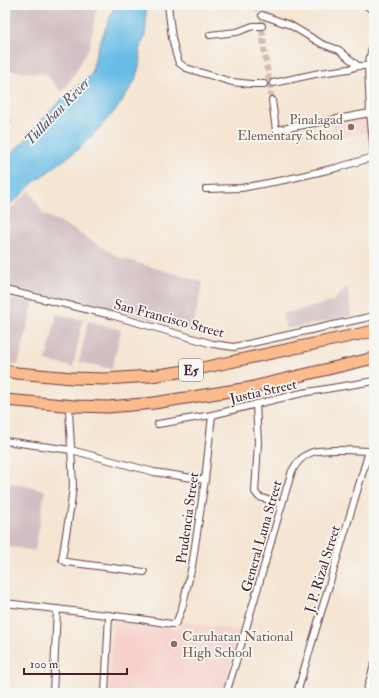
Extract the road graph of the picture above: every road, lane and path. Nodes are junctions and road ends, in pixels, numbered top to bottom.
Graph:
1 (168, 5) edge
2 (366, 5) edge
3 (374, 10) edge
4 (262, 15) dead end
5 (262, 26) dead end
6 (210, 35) dead end
7 (374, 38) edge
8 (358, 66) junction
9 (368, 66) junction
10 (273, 83) dead end
11 (264, 84) dead end
12 (272, 100) tunnel mouth
13 (370, 113) junction
14 (374, 152) edge
15 (374, 157) edge
16 (206, 189) dead end
17 (5, 290) edge
18 (374, 316) edge
19 (374, 331) edge
20 (374, 358) edge
21 (5, 371) edge
22 (374, 381) edge
23 (5, 400) edge
24 (256, 404) junction
25 (70, 410) dead end
26 (212, 415) junction
27 (158, 424) dead end
28 (5, 441) edge
29 (71, 450) junction
30 (372, 451) edge
31 (205, 480) junction
32 (282, 504) junction
33 (144, 572) dead end
34 (5, 603) edge
35 (57, 609) junction
36 (109, 615) junction
37 (374, 665) edge
38 (53, 693) edge
39 (105, 693) edge
40 (226, 693) edge
41 (297, 693) edge
42 (366, 693) edge

1 - 11 street
2 - 3 street
4 - 8 street
5 - 6 street
7 - 9 street
8 - 9 street
8 - 10 street
9 - 13 street
12 - 13 street
13 - 14 street
15 - 16 street
17 - 18 street, San Francisco Street
19 - 21 highway, E5
20 - 23 highway, E5
22 - 24 street, Justia Street
24 - 26 street, Justia Street
24 - 32 street
25 - 29 street
26 - 27 street, Justia Street
26 - 31 street, Prudencia Street
28 - 29 street
29 - 31 street
29 - 33 street
30 - 32 street, General Luna Street
30 - 41 street, J. P. Rizal Street
31 - 36 street, Prudencia Street
32 - 40 street, General Luna Street
34 - 35 street
35 - 36 street
35 - 38 street
36 - 39 street
37 - 42 street

